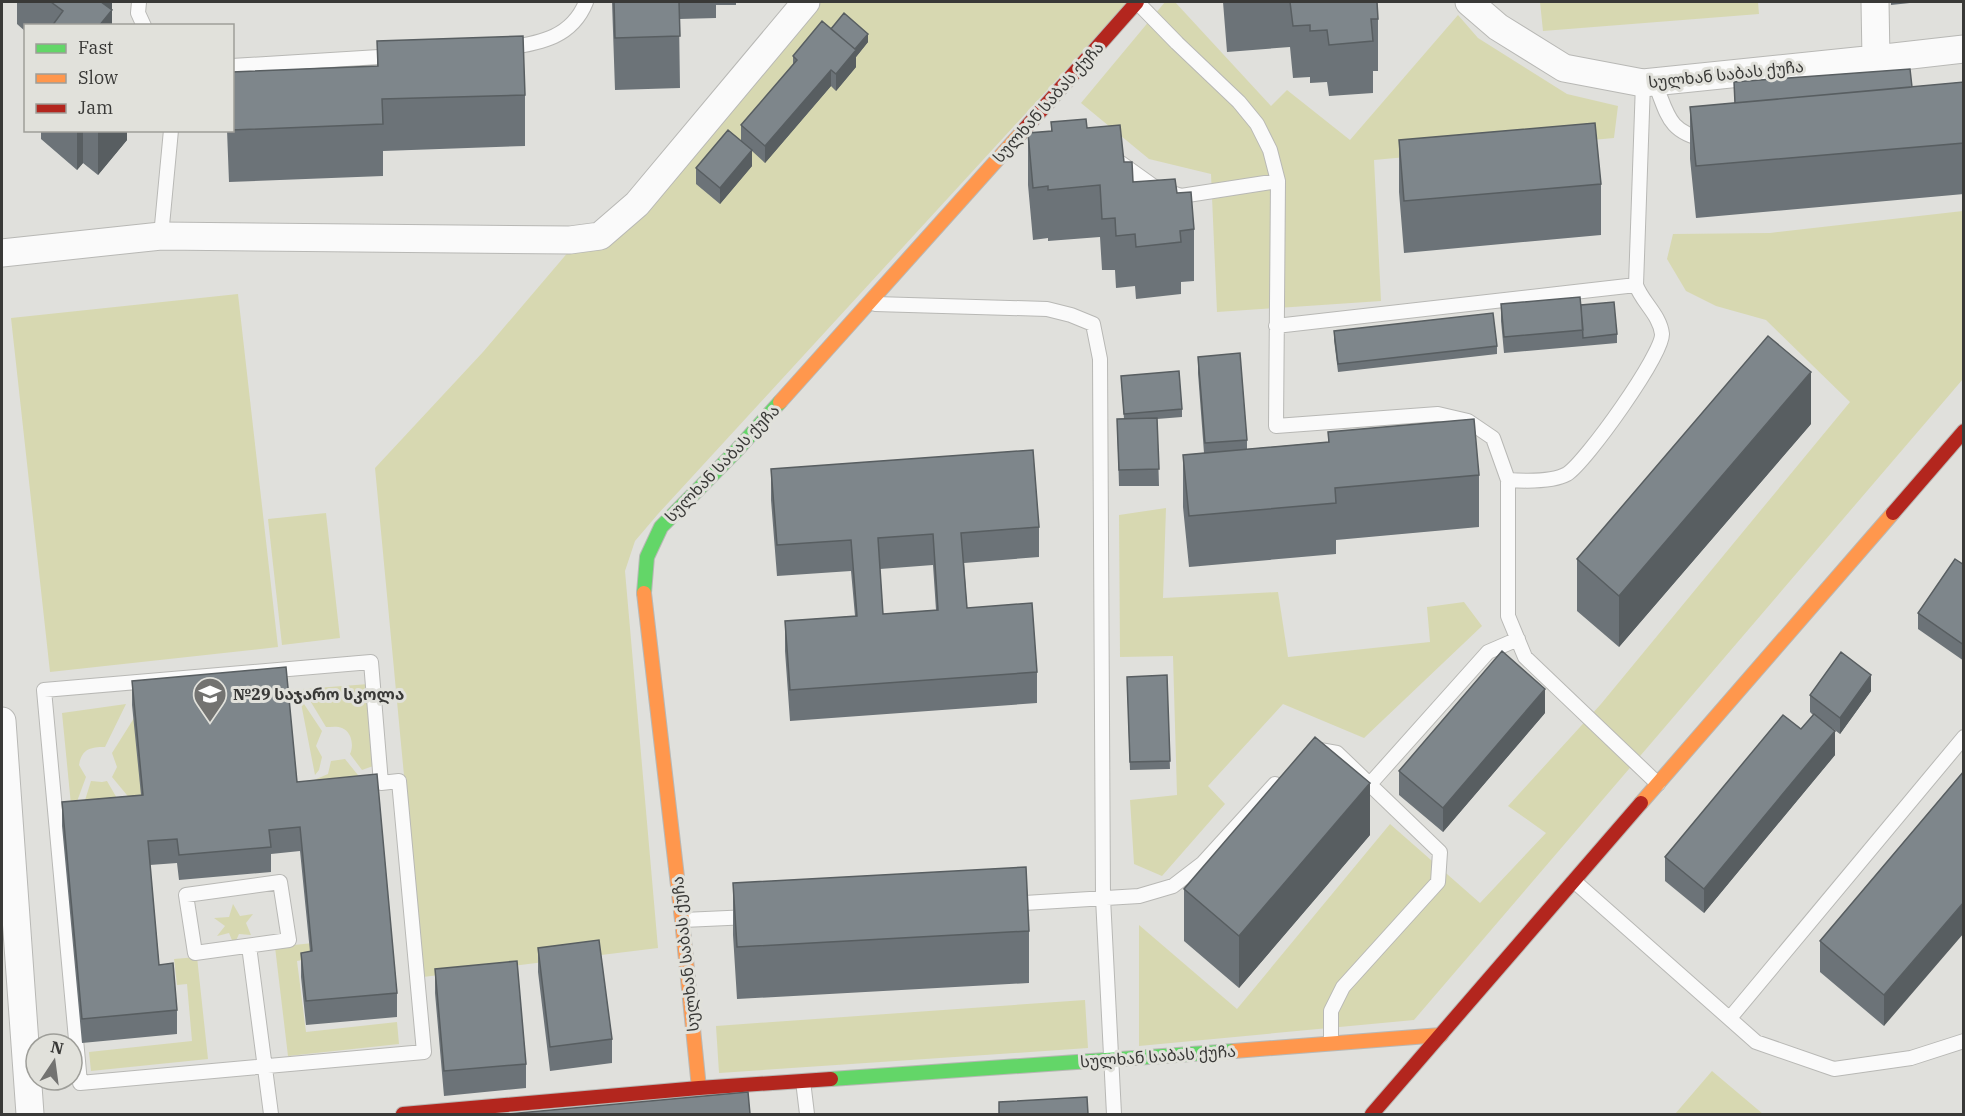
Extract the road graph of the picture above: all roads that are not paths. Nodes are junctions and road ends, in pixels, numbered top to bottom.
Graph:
1 (139, 2) edge
2 (586, 2) edge
3 (806, 2) edge
4 (1137, 2) edge
5 (1469, 2) edge
6 (1875, 2) edge
7 (143, 24) edge
8 (1964, 49) edge
9 (488, 50) edge
10 (406, 56) edge
11 (1876, 59) junction
12 (234, 66) edge
13 (1649, 82) junction
14 (171, 132) edge
15 (1722, 140) edge
16 (1108, 153) edge
17 (1278, 181) junction
18 (161, 236) junction
19 (2, 253) edge
20 (1636, 285) junction
21 (870, 304) junction
22 (1276, 326) junction
23 (1964, 431) edge
24 (1508, 480) junction
25 (1518, 639) junction
26 (2, 721) edge
27 (1964, 737) edge
28 (1301, 756) edge
29 (1286, 772) edge
30 (1370, 784) junction
31 (1658, 784) junction
32 (1574, 881) junction
33 (1103, 898) junction
34 (1001, 904) edge
35 (765, 916) edge
36 (682, 920) junction
37 (249, 946) junction
38 (10, 958) edge
39 (1730, 1018) junction
40 (1441, 1035) junction
41 (1964, 1041) edge
42 (1331, 1043) junction
43 (1112, 1060) junction
44 (266, 1066) junction
45 (803, 1081) junction
46 (699, 1088) junction
47 (30, 1114) edge
48 (271, 1114) edge
49 (403, 1114) edge
50 (807, 1114) edge
51 (1114, 1114) edge
52 (1372, 1114) edge

1 - 7 lane
2 - 9 lane
3 - 18 street
4 - 17 lane, სულხან საბას ქუჩა
4 - 21 street, სულხან საბას ქუჩა
5 - 13 street, სულხან საბას ქუჩა
6 - 11 street
8 - 11 street, სულხან საბას ქუჩა
10 - 12 lane
11 - 13 street, სულხან საბას ქუჩა
13 - 15 lane
13 - 20 lane
14 - 18 lane
16 - 17 lane
17 - 22 lane, სულხან საბას ქუჩა
18 - 19 street
20 - 22 lane
20 - 24 lane
21 - 33 lane
21 - 36 street, სულხან საბას ქუჩა
22 - 24 lane, სულხან საბას ქუჩა
23 - 31 street
24 - 25 lane
25 - 30 lane
25 - 31 lane
26 - 38 street
27 - 39 lane
28 - 30 lane
29 - 33 lane
30 - 42 lane
31 - 32 street
32 - 39 lane
32 - 40 street
33 - 34 lane
33 - 43 lane
35 - 36 lane
36 - 46 street, სულხან საბას ქუჩა
37 - 37 lane
37 - 44 lane
38 - 47 street
39 - 41 lane
40 - 42 street, სულხან საბას ქუჩა
40 - 52 street
42 - 43 street, სულხან საბას ქუჩა
43 - 45 street, სულხან საბას ქუჩა
43 - 51 lane
44 - 44 lane
44 - 48 lane
45 - 46 street, სულხან საბას ქუჩა
45 - 50 lane
46 - 49 street, სულხან საბას ქუჩა

